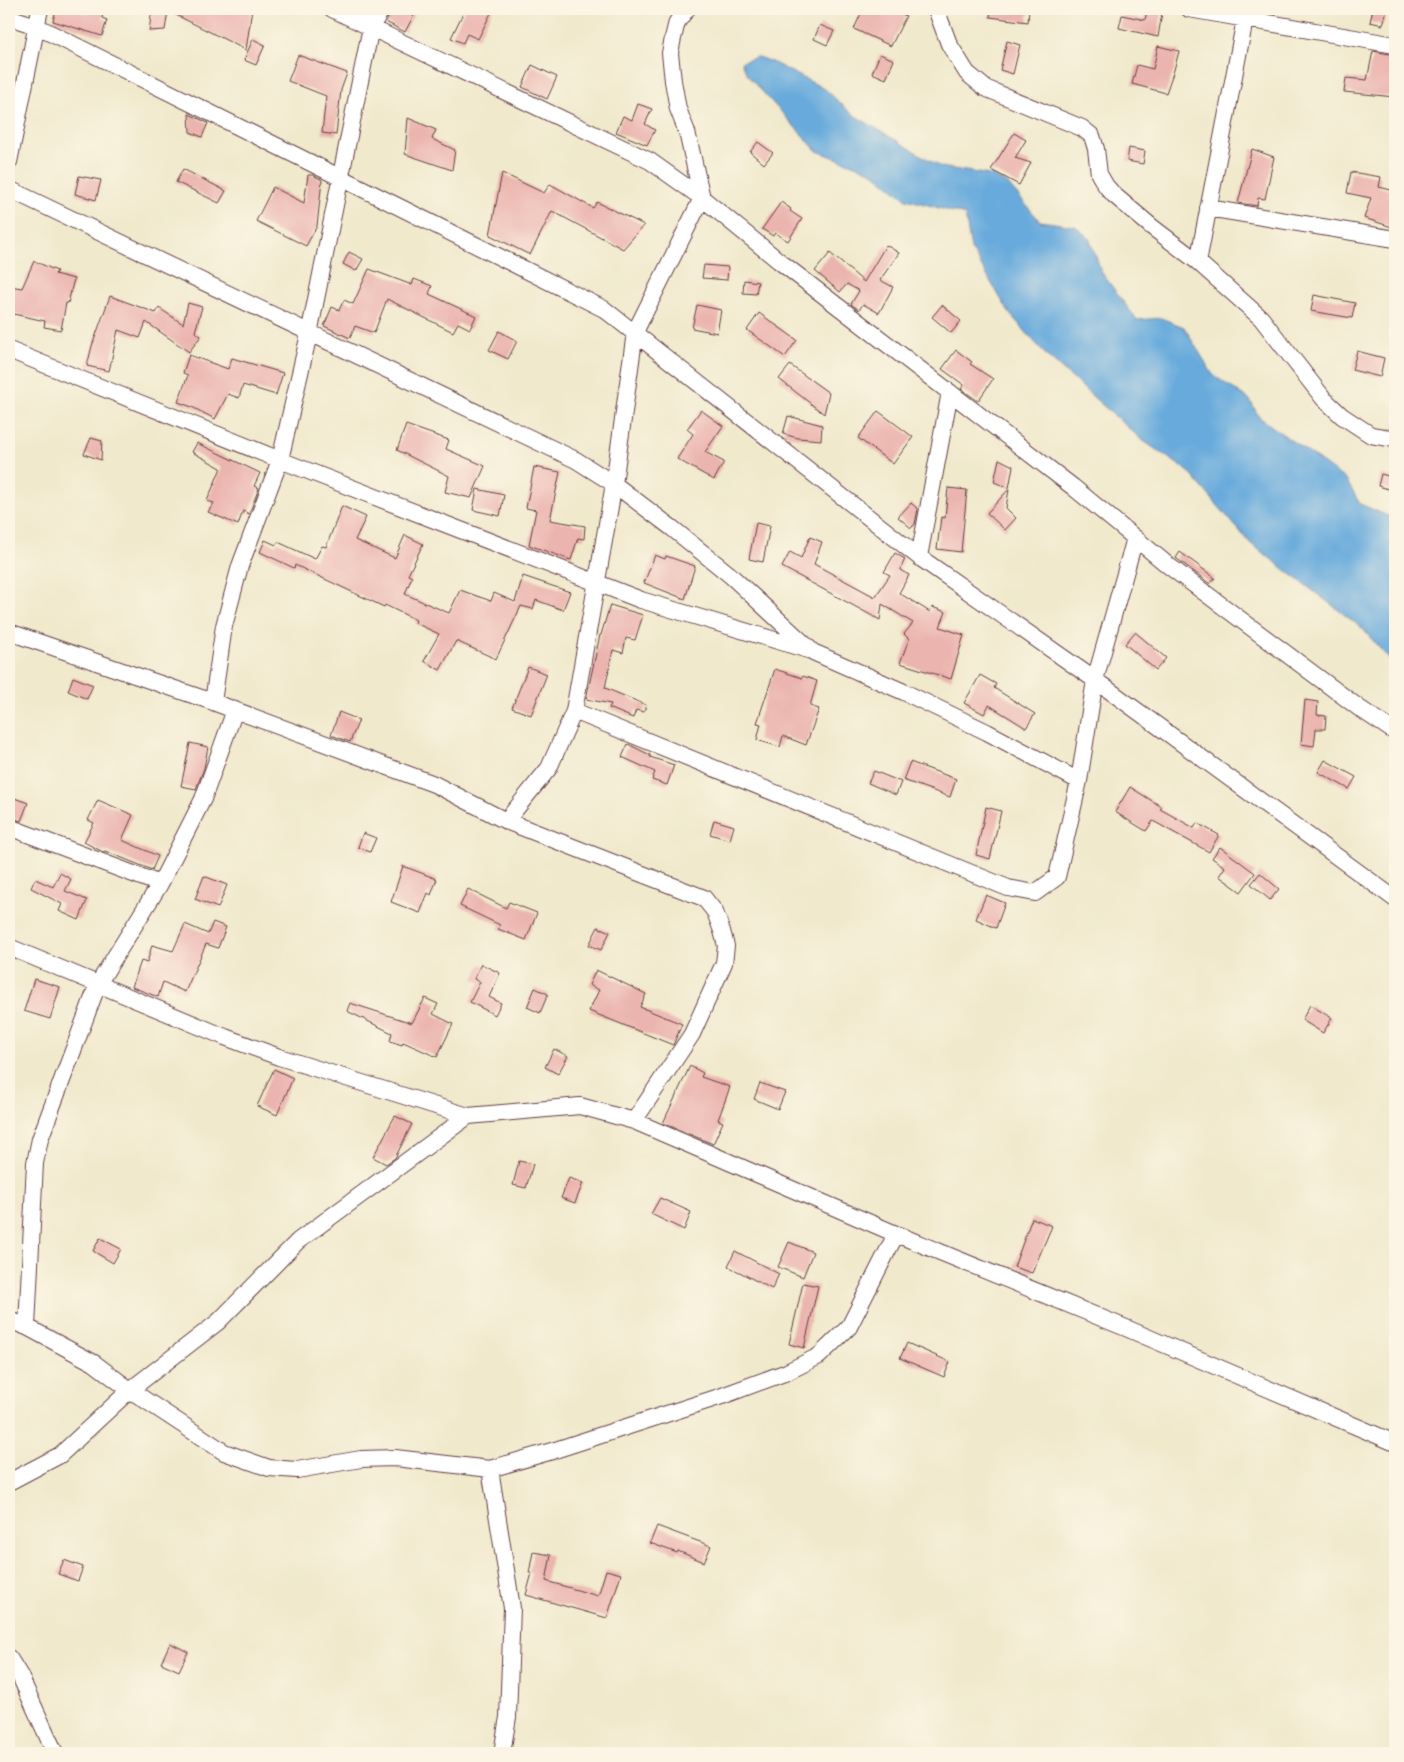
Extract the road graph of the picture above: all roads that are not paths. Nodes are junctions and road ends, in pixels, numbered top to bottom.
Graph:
1 (40, 9) edge
2 (332, 9) edge
3 (382, 9) edge
4 (688, 9) edge
5 (936, 9) edge
6 (1189, 9) edge
7 (1246, 14) edge
8 (9, 17) edge
9 (36, 26) junction
10 (371, 27) junction
11 (1395, 45) edge
12 (9, 162) edge
13 (340, 178) junction
14 (9, 189) edge
15 (702, 198) junction
16 (1208, 208) junction
17 (1395, 239) edge
18 (1198, 262) junction
19 (634, 332) junction
20 (309, 334) junction
21 (9, 350) edge
22 (950, 392) junction
23 (1395, 439) edge
24 (280, 460) junction
25 (614, 484) junction
26 (1135, 538) junction
27 (919, 557) junction
28 (596, 582) junction
29 (9, 632) edge
30 (813, 652) junction
31 (1095, 680) junction
32 (213, 702) junction
33 (235, 710) junction
34 (574, 711) junction
35 (1395, 732) edge
36 (1079, 781) junction
37 (506, 822) junction
38 (9, 826) edge
39 (160, 884) junction
40 (1395, 899) edge
41 (9, 946) edge
42 (98, 984) junction
43 (468, 1116) junction
44 (634, 1120) junction
45 (896, 1234) junction
46 (9, 1320) edge
47 (27, 1327) junction
48 (130, 1390) junction
49 (1395, 1443) edge
50 (490, 1469) junction
51 (9, 1482) edge
52 (9, 1658) edge
53 (55, 1753) edge
54 (502, 1753) edge

1 - 9 street
2 - 10 street
3 - 10 street
4 - 15 street
5 - 18 street
6 - 7 street
7 - 11 street
7 - 16 street
8 - 9 street
9 - 12 street
9 - 13 street
10 - 13 street
10 - 15 street
13 - 19 street
13 - 20 street
14 - 20 street
15 - 19 street
15 - 22 street
16 - 17 street
16 - 18 street
18 - 23 street
19 - 25 street
19 - 27 street
20 - 24 street
20 - 25 street
21 - 24 street
22 - 26 street
22 - 27 street
24 - 28 street
24 - 32 street
25 - 28 street
25 - 30 street
26 - 31 street
26 - 35 street
27 - 31 street
28 - 30 street
28 - 34 street
29 - 32 street
30 - 36 street
31 - 36 street
31 - 40 street
32 - 33 street
33 - 37 street
33 - 39 street
34 - 36 street
34 - 37 street
37 - 44 street
38 - 39 street
39 - 42 street
41 - 42 street
42 - 43 street
42 - 47 street
43 - 44 street
43 - 48 street
44 - 45 street
45 - 49 street
45 - 50 street
46 - 47 street
47 - 48 street
48 - 50 street
48 - 51 street
50 - 54 street
52 - 53 street

